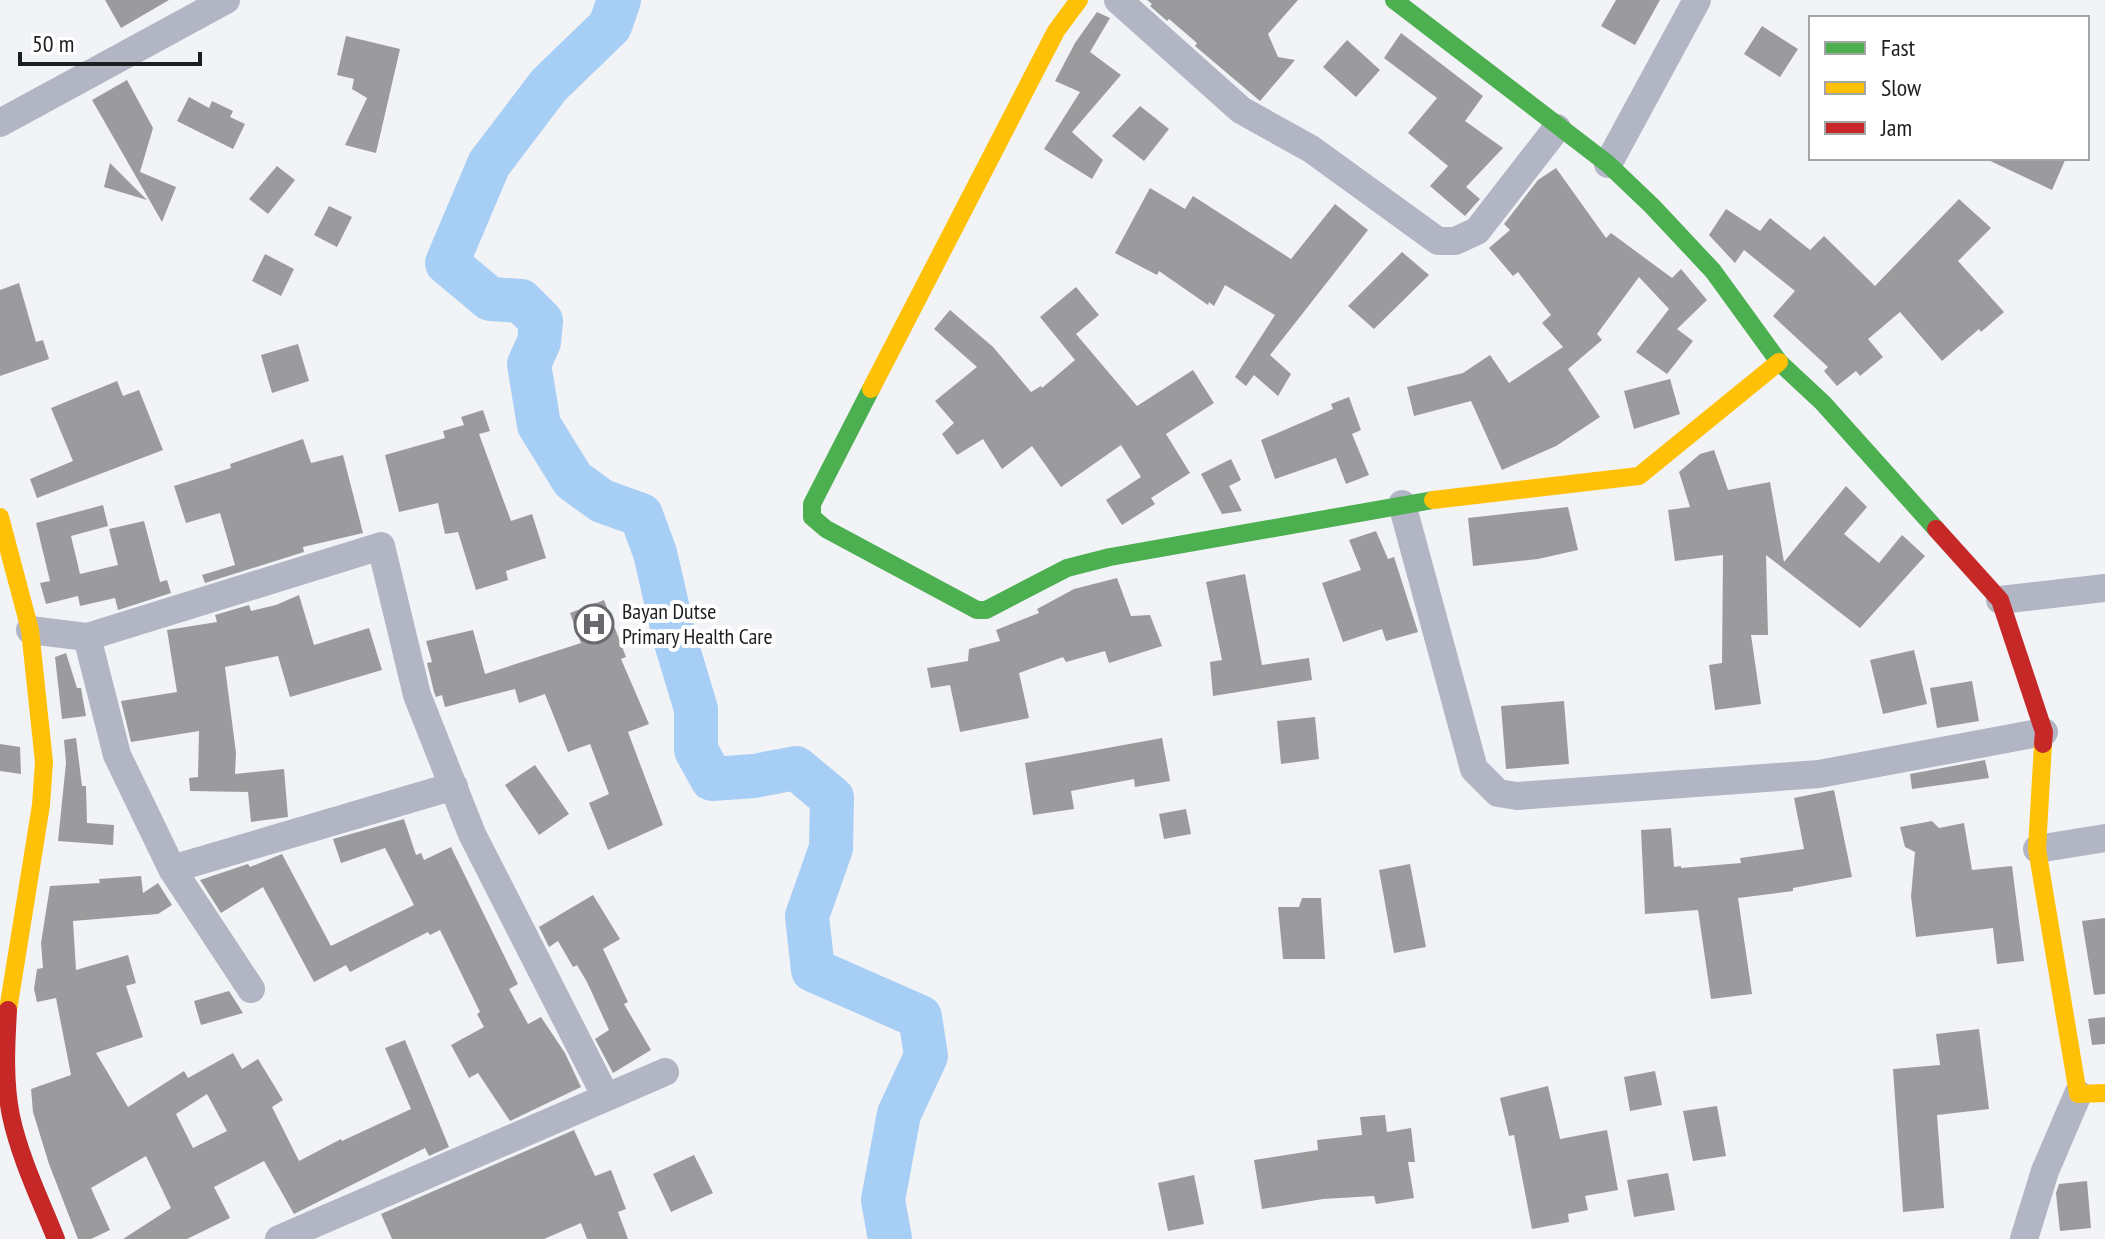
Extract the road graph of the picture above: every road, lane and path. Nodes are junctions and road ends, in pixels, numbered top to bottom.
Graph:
1 (226, 0) edge
2 (1079, 0) edge
3 (1118, 0) edge
4 (1394, 0) edge
5 (1697, 0) edge
6 (0, 123) edge
7 (1557, 128) junction
8 (1608, 164) junction
9 (1779, 362) junction
10 (1402, 504) junction
11 (0, 517) edge
12 (2105, 588) edge
13 (2000, 600) junction
14 (30, 630) junction
15 (87, 637) junction
16 (2044, 732) junction
17 (454, 786) junction
18 (2105, 838) edge
19 (2037, 849) junction
20 (172, 869) junction
21 (251, 989) dead end
22 (665, 1072) dead end
23 (2092, 1093) edge
24 (606, 1097) junction
25 (323, 1230) edge
26 (56, 1239) edge
27 (279, 1239) edge
28 (2024, 1239) edge

1 - 6 street
2 - 10 street
3 - 7 street
4 - 7 street
5 - 8 street
7 - 8 street
8 - 9 street
9 - 10 street
9 - 13 street
10 - 16 street
11 - 14 street
12 - 13 street
13 - 16 street
14 - 15 street
14 - 26 street
15 - 17 street
15 - 20 street
16 - 19 street
17 - 20 street
17 - 24 street
18 - 19 street
19 - 23 street
20 - 21 street
22 - 24 street
23 - 28 street
24 - 25 street
25 - 27 street

